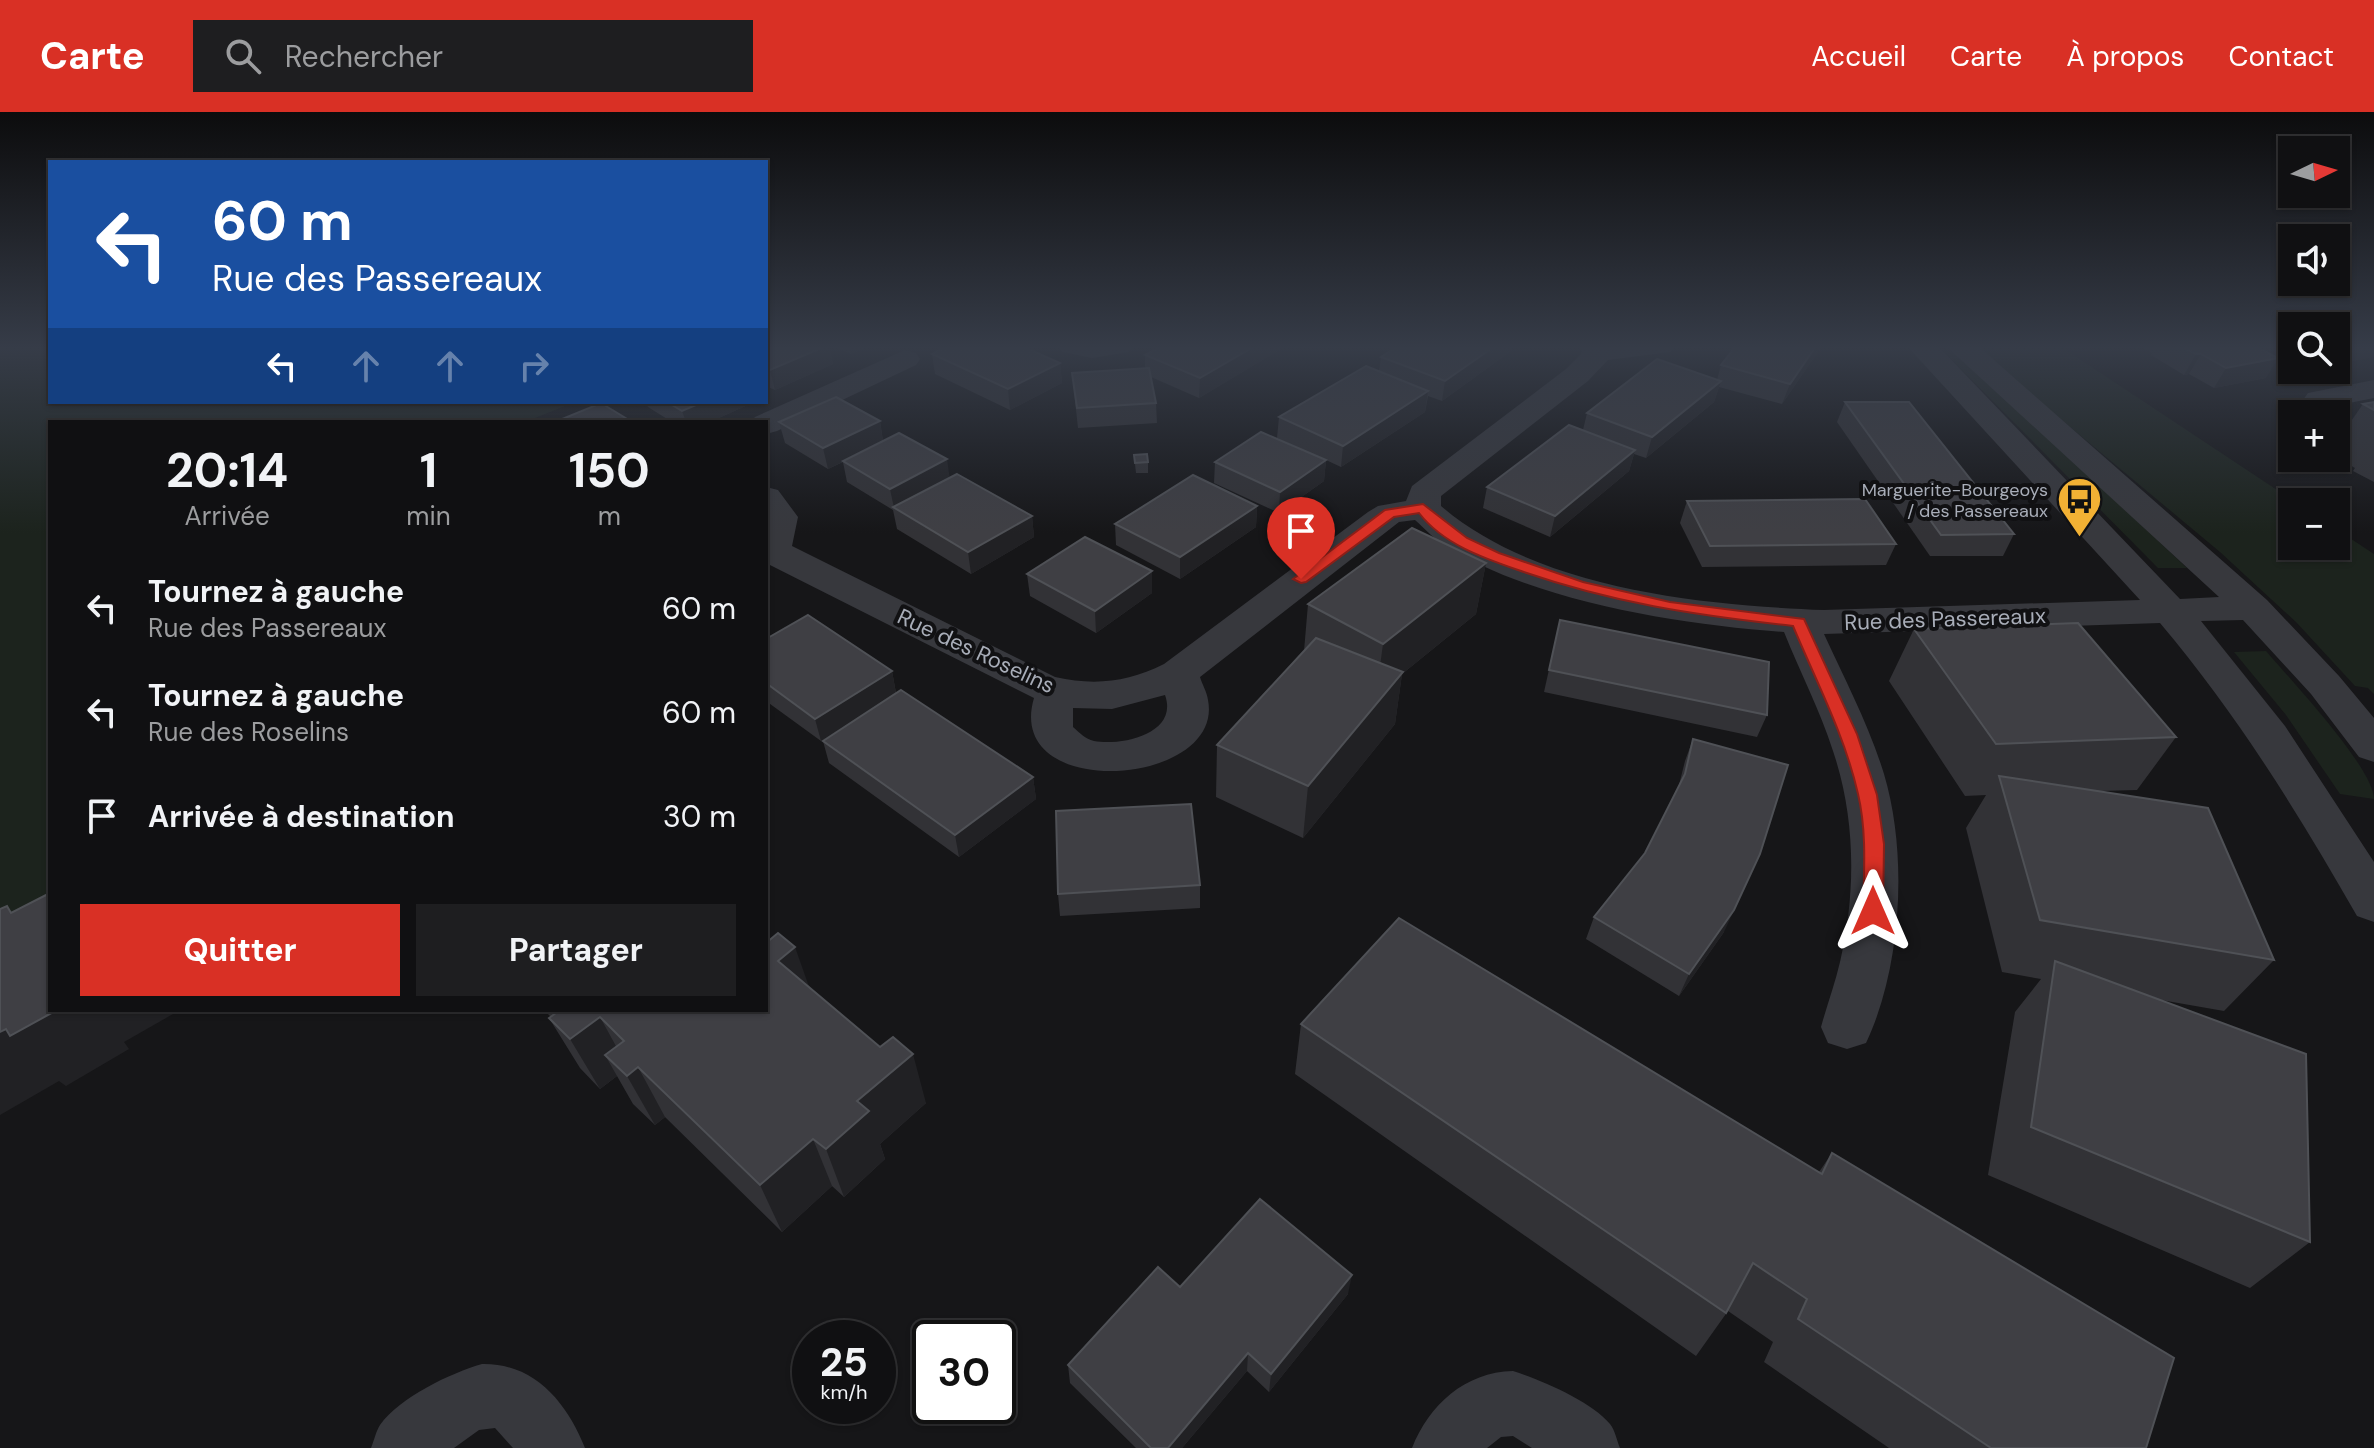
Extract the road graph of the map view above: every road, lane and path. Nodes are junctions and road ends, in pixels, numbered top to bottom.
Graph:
1 (800, 408) edge
2 (1533, 408) edge
3 (1981, 408) edge
4 (2030, 408) edge
5 (768, 423) edge
6 (768, 500) edge
7 (1423, 509) junction
8 (769, 551) edge
9 (2253, 608) junction
10 (2171, 611) junction
11 (1799, 622) junction
12 (1178, 673) junction
13 (1057, 692) junction
14 (2374, 747) edge
15 (2357, 848) edge
16 (2374, 903) edge
17 (1847, 1027) dead end
18 (404, 1448) edge
19 (552, 1448) edge
20 (1445, 1448) edge
21 (1587, 1448) edge

1 - 5 street
2 - 7 street
3 - 10 street
4 - 9 street
6 - 8 street, Rue des Roselins
7 - 11 street, Rue des Passereaux
7 - 12 street, Rue des Roselins
8 - 13 street, Rue des Roselins
9 - 10 street, Rue des Passereaux
9 - 14 street
10 - 11 street, Rue des Passereaux
10 - 15 street
11 - 17 street
12 - 13 street, Rue des Roselins
12 - 13 street
15 - 16 street
18 - 19 street
20 - 21 street

